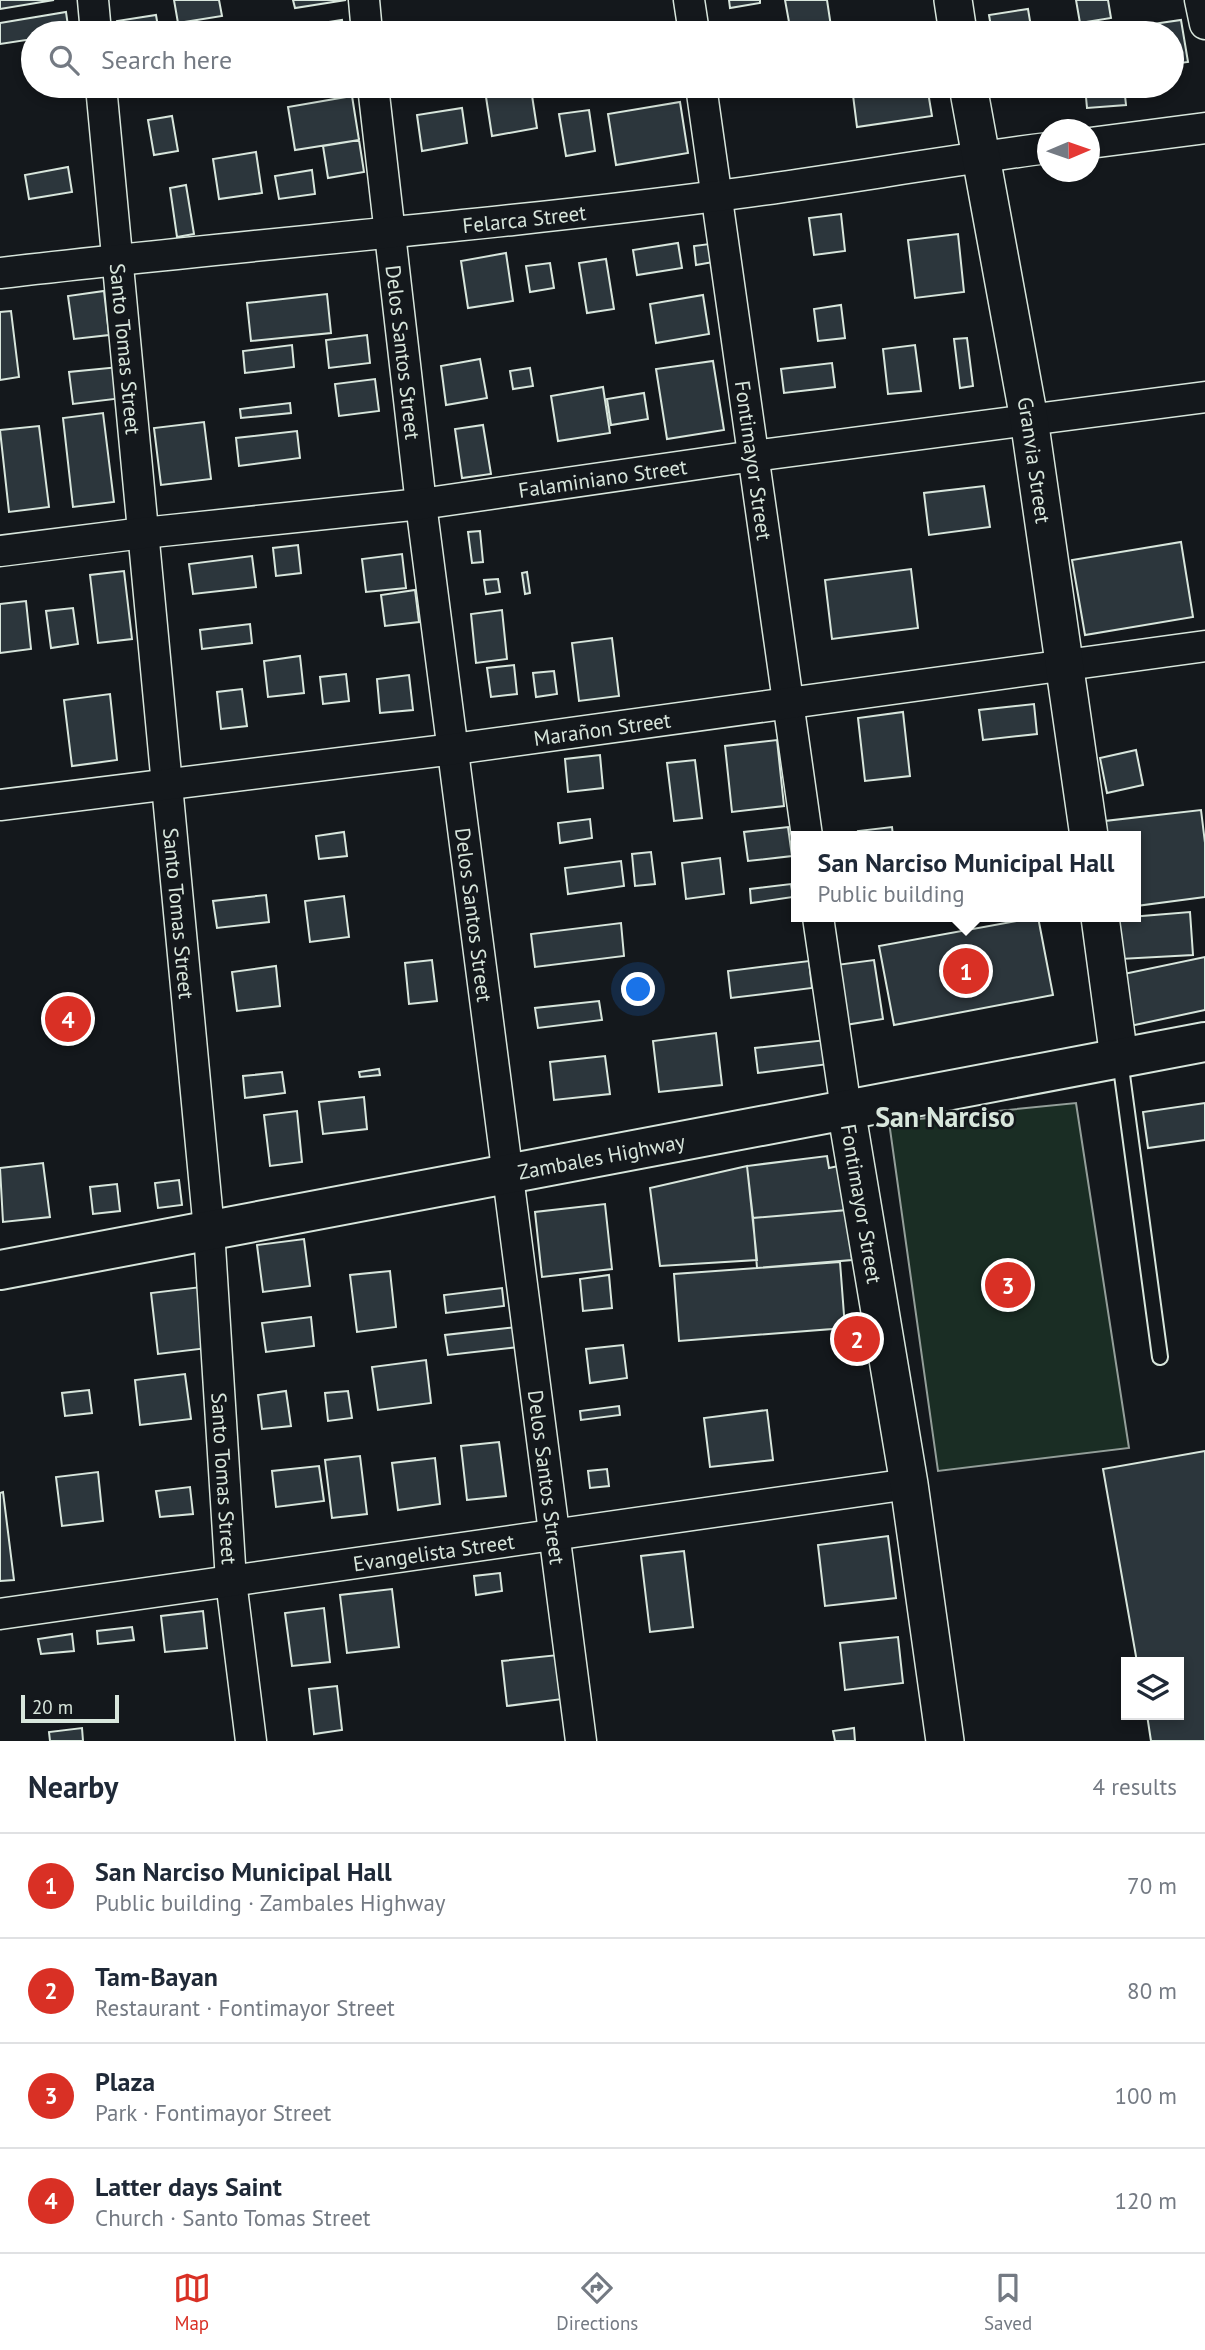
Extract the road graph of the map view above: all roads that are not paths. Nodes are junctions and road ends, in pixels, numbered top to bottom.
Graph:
1 (93, 0) edge
2 (364, 0) edge
3 (689, 0) edge
4 (953, 0) edge
5 (1200, 0) edge
6 (95, 21) edge
7 (367, 21) edge
8 (692, 21) edge
9 (956, 21) edge
10 (1205, 24) edge
11 (102, 98) edge
12 (374, 98) edge
13 (703, 98) edge
14 (970, 98) edge
15 (1205, 128) edge
16 (1100, 142) edge
17 (1037, 149) edge
18 (980, 156) junction
19 (718, 196) junction
20 (388, 233) junction
21 (118, 259) junction
22 (0, 273) edge
23 (1205, 397) edge
24 (1029, 419) junction
25 (754, 456) junction
26 (421, 503) junction
27 (143, 533) junction
28 (0, 551) edge
29 (1205, 646) edge
30 (1066, 664) junction
31 (787, 704) junction
32 (454, 749) junction
33 (167, 783) junction
34 (0, 805) edge
35 (806, 831) edge
36 (1088, 831) edge
37 (819, 922) edge
38 (1101, 922) edge
39 (1205, 1042) edge
40 (1119, 1058) junction
41 (846, 1109) junction
42 (508, 1174) junction
43 (209, 1230) junction
44 (0, 1270) edge
45 (1160, 1357) dead end
46 (909, 1484) junction
47 (554, 1534) junction
48 (231, 1581) junction
49 (0, 1614) edge
50 (251, 1741) edge
51 (581, 1741) edge
52 (945, 1741) edge

1 - 6 street
2 - 7 street
3 - 8 street
4 - 9 street
5 - 10 street
11 - 21 street, Santo Tomas Street
12 - 20 street, Delos Santos Street
13 - 19 street, Fontimayor Street
14 - 18 street, Granvia Street
15 - 16 street
17 - 18 street, Felarca Street
18 - 19 street, Felarca Street
18 - 24 street, Granvia Street
19 - 20 street, Felarca Street
19 - 25 street, Fontimayor Street
20 - 21 street, Felarca Street
20 - 26 street, Delos Santos Street
21 - 22 street, Felarca Street
21 - 27 street, Santo Tomas Street
23 - 24 street, Falaminiano Street
24 - 25 street, Falaminiano Street
24 - 30 street, Granvia Street
25 - 26 street, Falaminiano Street
25 - 31 street, Fontimayor Street
26 - 27 street, Falaminiano Street
26 - 32 street, Delos Santos Street
27 - 28 street, Falaminiano Street
27 - 33 street, Santo Tomas Street
29 - 30 street, Marañon Street
30 - 31 street, Marañon Street
30 - 36 street, Granvia Street
31 - 32 street, Marañon Street
31 - 35 street, Fontimayor Street
32 - 33 street, Marañon Street
32 - 42 street, Delos Santos Street
33 - 34 street, Marañon Street
33 - 43 street, Santo Tomas Street
37 - 41 street, Fontimayor Street
38 - 40 street
39 - 40 main road, Zambales Highway
40 - 41 main road, Zambales Highway
40 - 45 lane
41 - 42 main road, Zambales Highway
41 - 46 street, Fontimayor Street
42 - 43 main road, Zambales Highway
42 - 47 street, Delos Santos Street
43 - 44 main road, Zambales Highway
43 - 48 street, Santo Tomas Street
46 - 47 street, Evangelista Street
46 - 52 street, Fontimayor Street
47 - 48 street, Evangelista Street
47 - 51 street, Delos Santos Street
48 - 49 street, Evangelista Street
48 - 50 street, Santo Tomas Street

